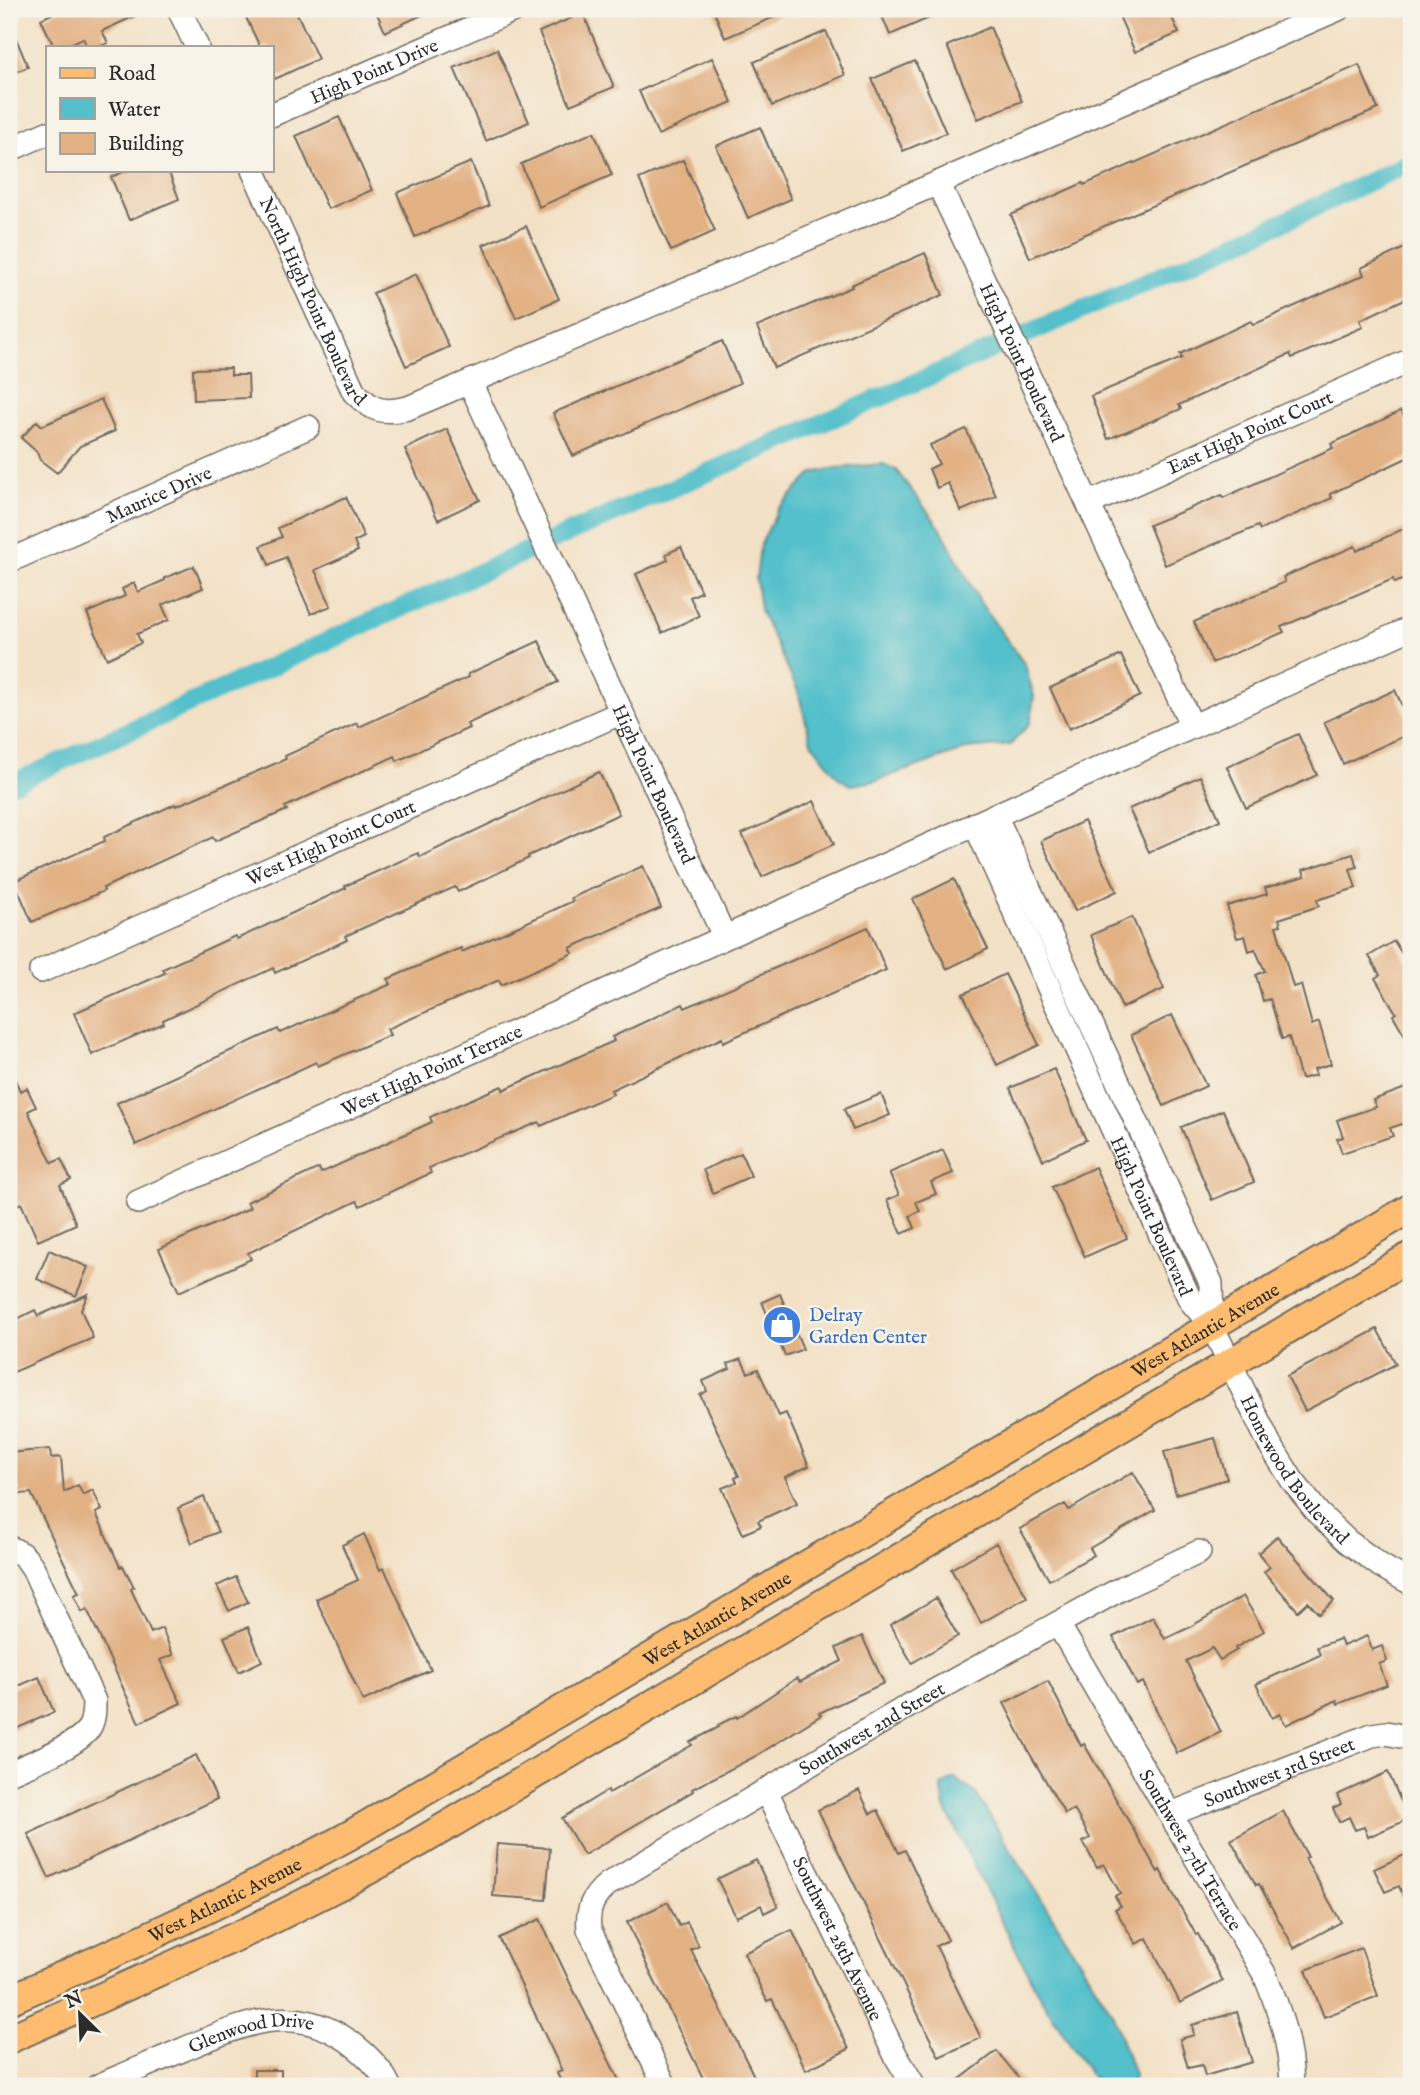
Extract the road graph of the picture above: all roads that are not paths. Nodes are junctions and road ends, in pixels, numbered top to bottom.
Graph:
1 (179, 9) edge
2 (516, 9) edge
3 (1336, 10) edge
4 (197, 46) edge
5 (273, 114) edge
6 (46, 133) edge
7 (9, 150) edge
8 (254, 172) edge
9 (938, 183) junction
10 (1411, 360) edge
11 (470, 383) junction
12 (309, 427) dead end
13 (1090, 503) junction
14 (9, 561) edge
15 (1411, 628) edge
16 (621, 713) junction
17 (1192, 726) junction
18 (985, 820) junction
19 (724, 936) junction
20 (41, 971) dead end
21 (138, 1202) dead end
22 (1411, 1208) edge
23 (1411, 1256) edge
24 (1212, 1325) junction
25 (1231, 1362) junction
26 (9, 1548) edge
27 (1199, 1552) dead end
28 (1411, 1583) edge
29 (713, 1621) junction
30 (1058, 1624) junction
31 (733, 1657) junction
32 (1411, 1738) edge
33 (9, 1773) edge
34 (766, 1791) junction
35 (1171, 1814) junction
36 (9, 2000) edge
37 (9, 2039) edge
38 (98, 2086) edge
39 (389, 2086) edge
40 (665, 2086) edge
41 (914, 2086) edge
42 (1293, 2086) edge

1 - 4 street
2 - 5 street, High Point Drive
3 - 9 street
6 - 7 street
8 - 11 street, North High Point Boulevard
9 - 11 street
9 - 13 street, High Point Boulevard
10 - 13 street, East High Point Court
11 - 16 street, High Point Boulevard
12 - 14 street, Maurice Drive
13 - 17 street, High Point Boulevard
15 - 17 street
16 - 19 street, High Point Boulevard
16 - 20 street, West High Point Court
17 - 18 street
18 - 19 street
18 - 24 street, High Point Boulevard
19 - 21 street, West High Point Terrace
22 - 24 main road, West Atlantic Avenue
23 - 25 main road, West Atlantic Avenue
24 - 25 street, Homewood Boulevard
24 - 29 main road, West Atlantic Avenue
25 - 28 street, Homewood Boulevard
25 - 31 main road, West Atlantic Avenue
26 - 33 street
27 - 30 street, Southwest 2nd Street
29 - 31 main road
29 - 36 main road, West Atlantic Avenue
30 - 34 street, Southwest 2nd Street
30 - 35 street, Southwest 27th Terrace
31 - 37 main road, West Atlantic Avenue
32 - 35 street, Southwest 3rd Street
34 - 40 street, Southwest 2nd Street
34 - 41 street, Southwest 28th Avenue
35 - 42 street, Southwest 27th Terrace
38 - 39 street, Glenwood Drive

